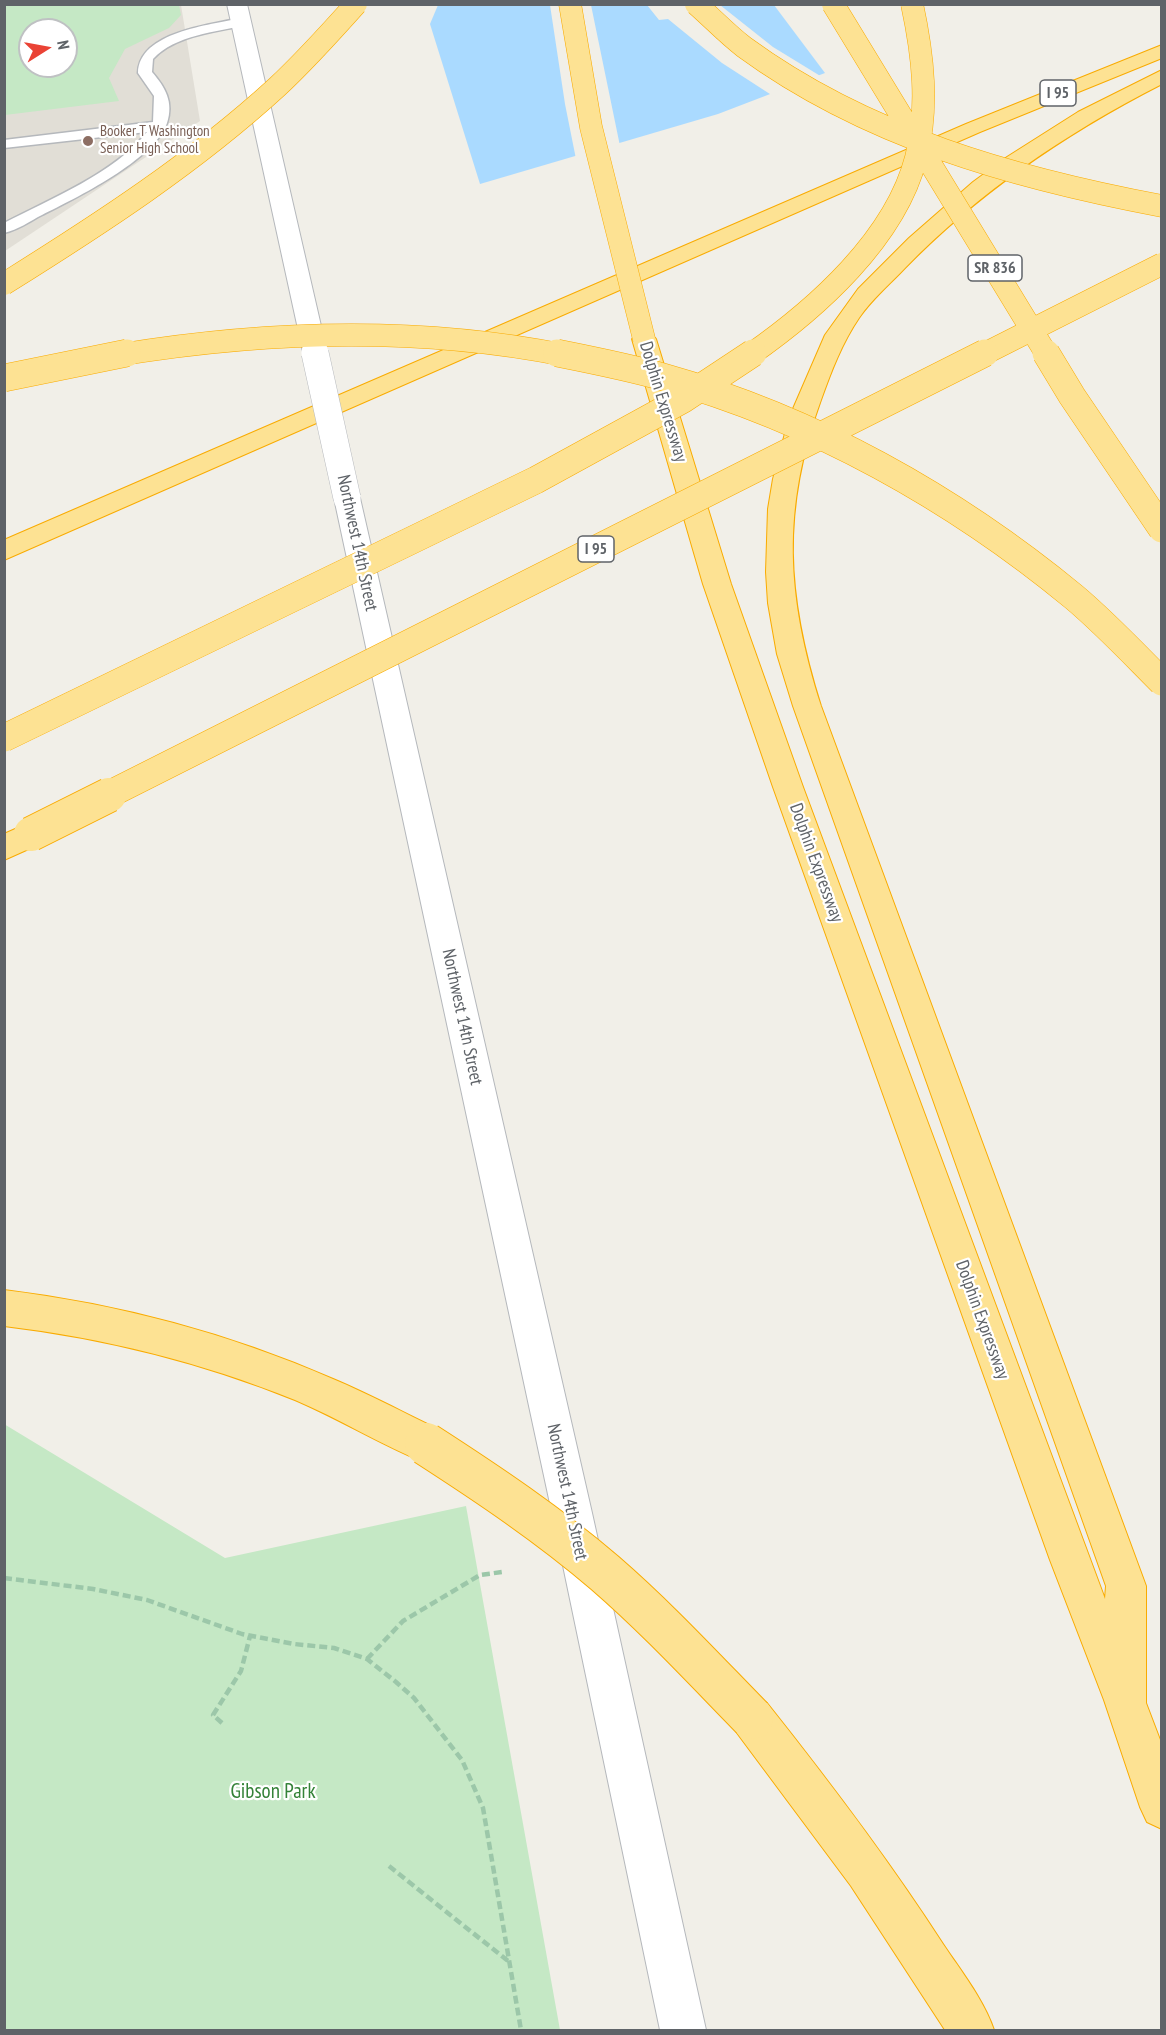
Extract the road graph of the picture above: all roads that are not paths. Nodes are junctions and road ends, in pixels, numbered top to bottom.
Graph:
1 (356, 4) edge
2 (570, 4) edge
3 (696, 4) edge
4 (833, 4) edge
5 (912, 4) edge
6 (239, 13) edge
7 (1161, 51) edge
8 (1161, 76) edge
9 (158, 126) junction
10 (4, 144) edge
11 (1161, 206) edge
12 (4, 229) edge
13 (1161, 264) edge
14 (4, 284) edge
15 (4, 378) edge
16 (1161, 529) edge
17 (4, 551) edge
18 (1161, 682) edge
19 (4, 738) edge
20 (4, 848) edge
21 (4, 1308) edge
22 (1125, 1703) junction
23 (1161, 1807) edge
24 (683, 2031) edge
25 (971, 2031) edge

1 - 14 highway, bridge
2 - 22 highway, Dolphin Expressway, bridge
3 - 11 highway, bridge
4 - 16 highway, SR 836, bridge
5 - 19 highway, bridge
6 - 9 lane
6 - 24 street, Northwest 14th Street, bridge
7 - 17 highway, I 95
8 - 22 highway
9 - 10 lane
9 - 12 lane
13 - 20 highway, I 95, bridge
15 - 18 highway, bridge
21 - 25 highway, bridge
22 - 23 highway, Dolphin Expressway

